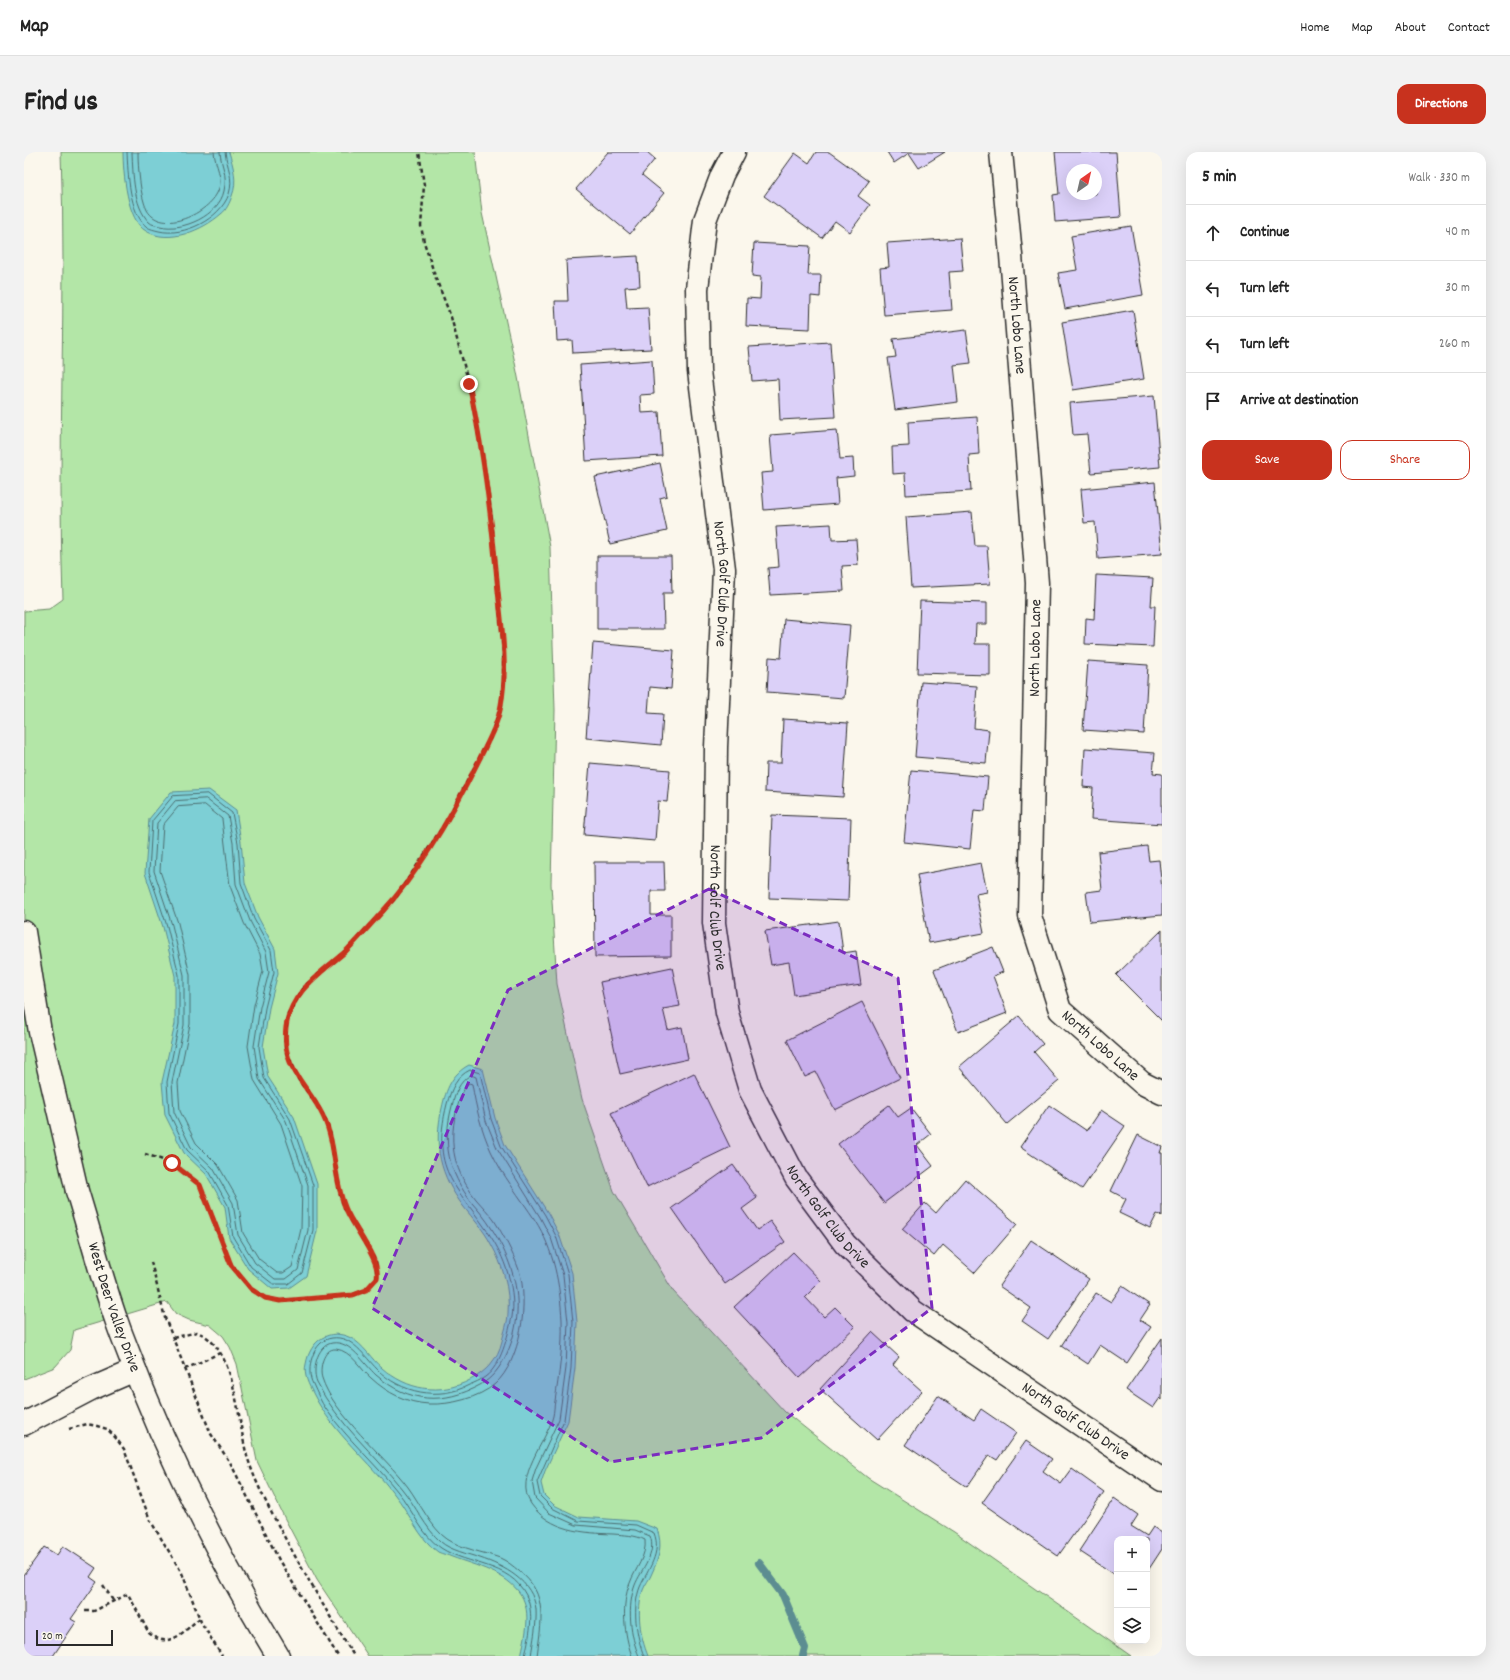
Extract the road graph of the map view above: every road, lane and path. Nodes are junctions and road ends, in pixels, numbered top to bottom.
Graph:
1 (419, 152) edge
2 (734, 152) edge
3 (1001, 152) edge
4 (24, 932) edge
5 (1162, 1093) edge
6 (145, 1154) dead end
7 (151, 1262) dead end
8 (173, 1338) junction
9 (220, 1353) junction
10 (185, 1369) junction
11 (135, 1370) junction
12 (24, 1424) edge
13 (64, 1431) dead end
14 (1162, 1480) edge
15 (103, 1585) dead end
16 (114, 1602) junction
17 (85, 1611) dead end
18 (200, 1618) junction
19 (222, 1656) edge
20 (278, 1656) edge
21 (338, 1656) edge
22 (354, 1656) edge

1 - 6 path
2 - 14 street, North Golf Club Drive
3 - 5 street, North Lobo Lane
4 - 11 street, West Deer Valley Drive, bridge
7 - 8 path
8 - 9 path
8 - 10 path
9 - 10 path
9 - 22 path
10 - 21 path
11 - 12 street
11 - 20 street, West Deer Valley Drive
13 - 18 path
15 - 16 path
16 - 17 path
16 - 18 path
18 - 19 path

